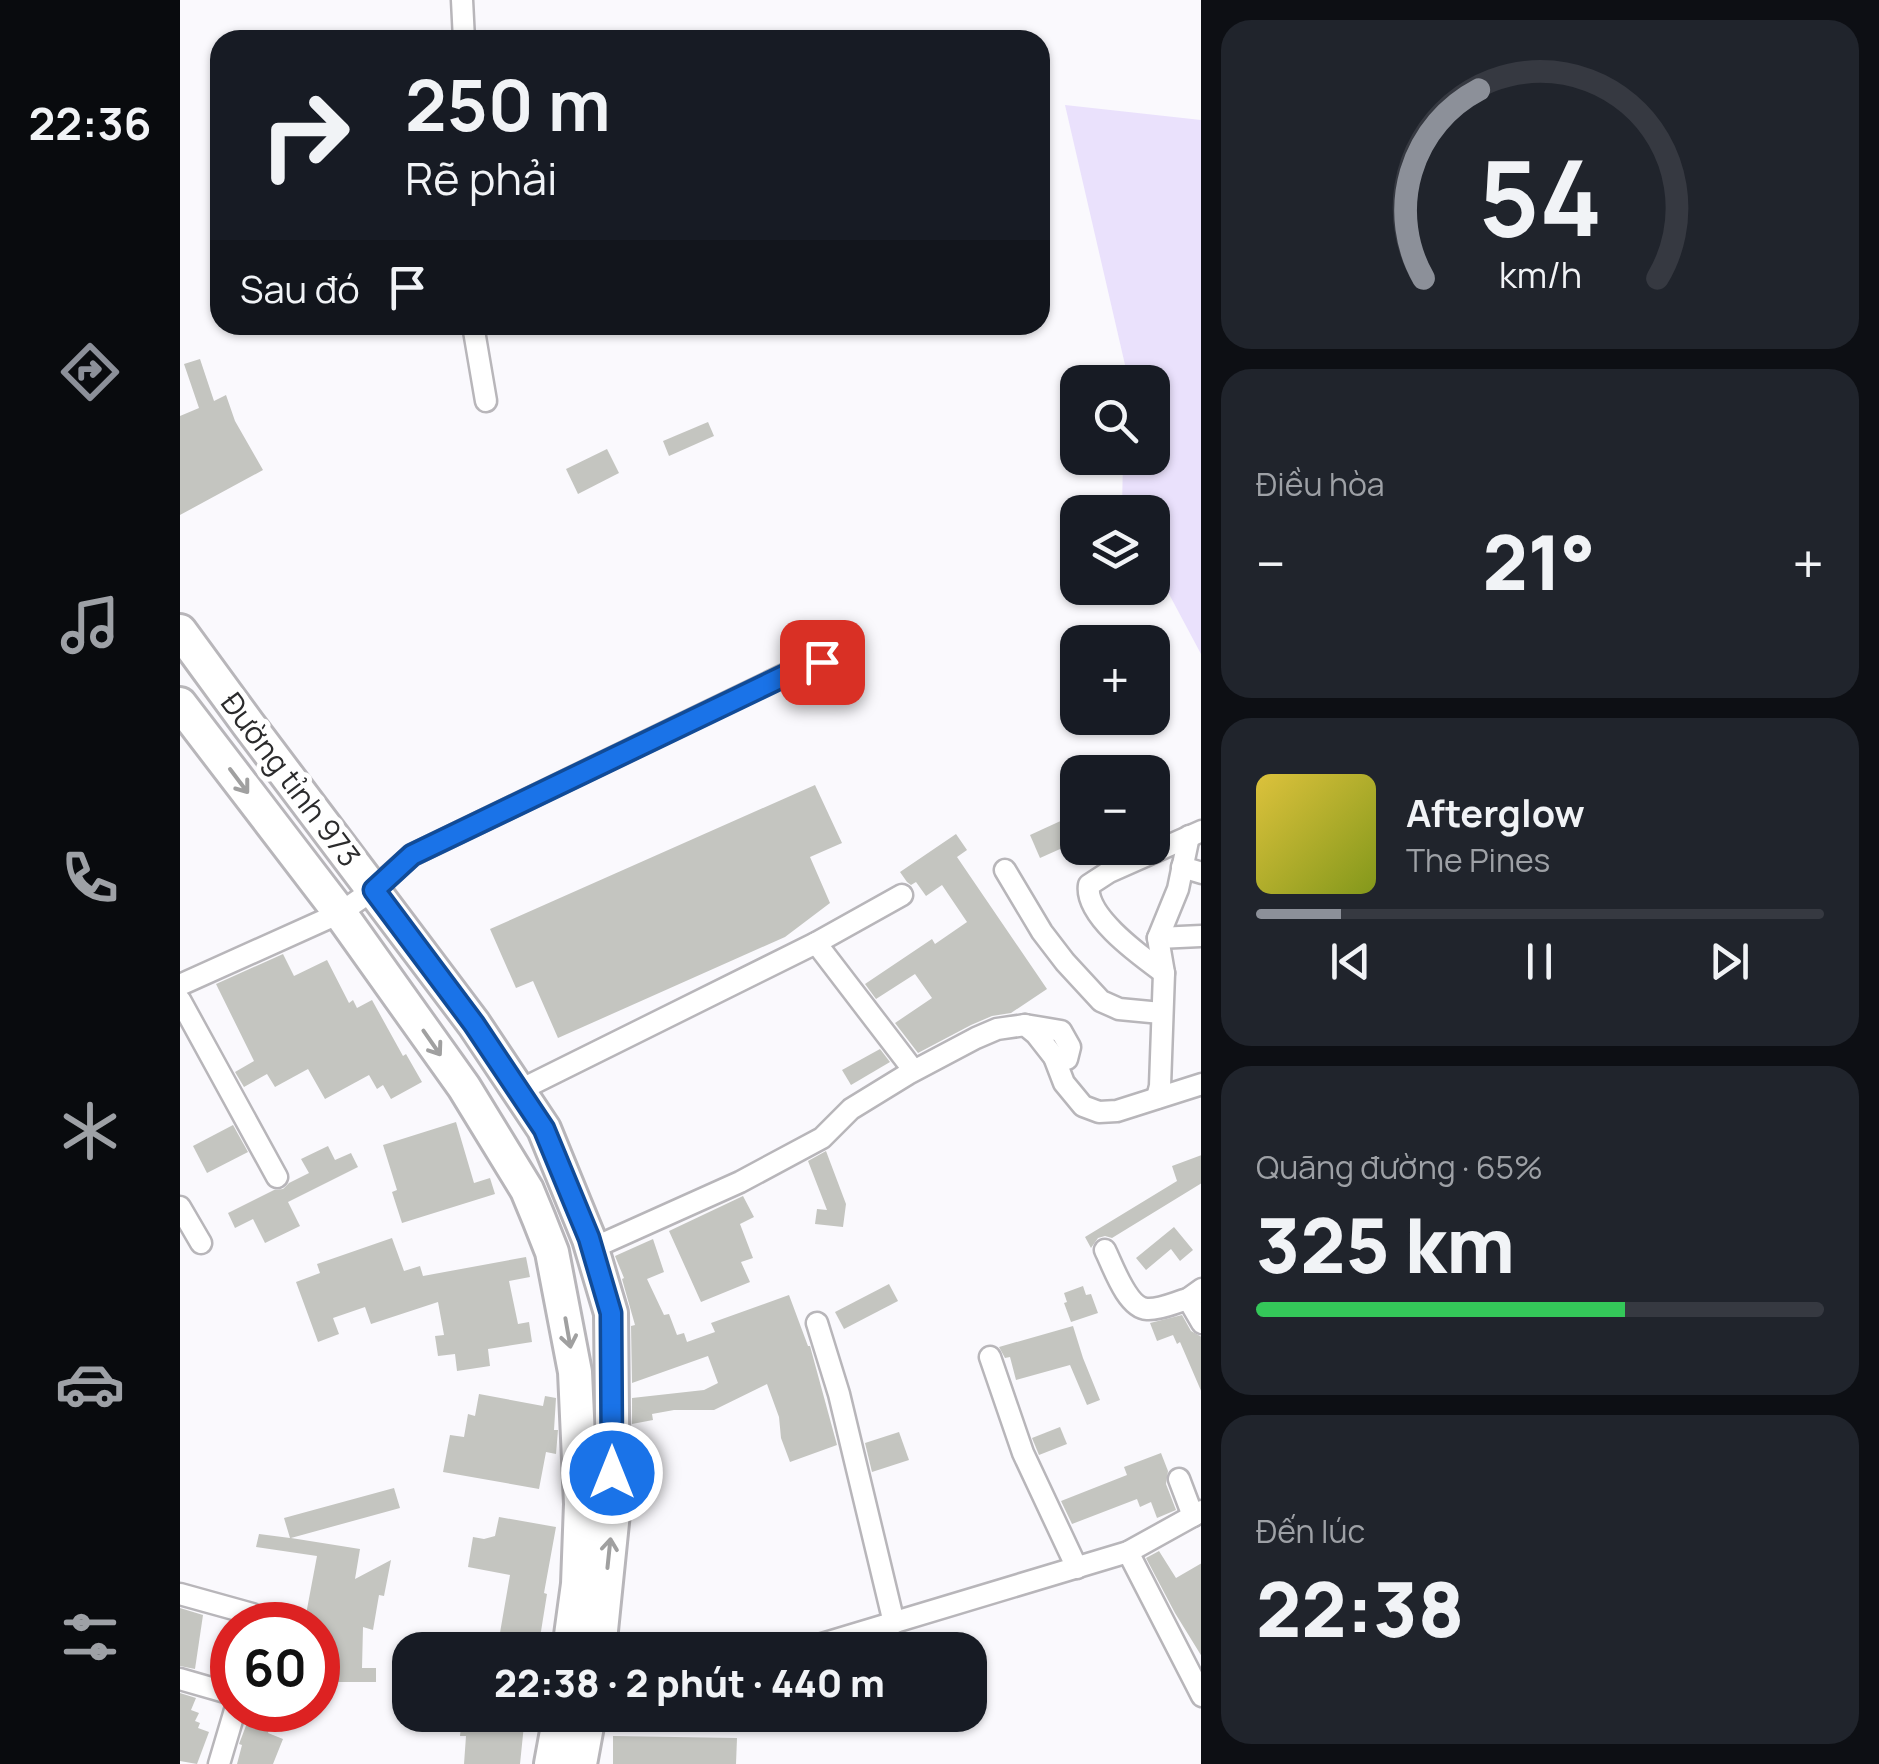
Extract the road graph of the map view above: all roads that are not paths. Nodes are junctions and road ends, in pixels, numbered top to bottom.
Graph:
1 (462, 0) edge
2 (464, 30) edge
3 (475, 335) edge
4 (486, 401) dead end
5 (180, 630) edge
6 (822, 662) dead end
7 (180, 704) edge
8 (1195, 834) edge
9 (1005, 870) dead end
10 (1192, 870) edge
11 (374, 890) junction
12 (902, 895) dead end
13 (340, 913) junction
14 (1201, 936) edge
15 (1158, 938) junction
16 (816, 943) junction
17 (1164, 973) junction
18 (180, 985) edge
19 (180, 1000) edge
20 (1161, 1013) junction
21 (911, 1068) dead end
22 (1201, 1084) edge
23 (518, 1090) junction
24 (1157, 1098) junction
25 (278, 1177) dead end
26 (180, 1207) edge
27 (201, 1243) dead end
28 (593, 1248) junction
29 (1105, 1250) dead end
30 (1195, 1294) edge
31 (817, 1323) dead end
32 (990, 1357) dead end
33 (1179, 1479) dead end
34 (1197, 1514) edge
35 (1128, 1552) junction
36 (1077, 1568) junction
37 (180, 1594) edge
38 (210, 1602) edge
39 (894, 1623) junction
40 (581, 1632) edge
41 (586, 1632) edge
42 (863, 1632) edge
43 (180, 1679) edge
44 (210, 1688) edge
45 (1201, 1694) edge
46 (229, 1732) edge
47 (557, 1732) edge
48 (586, 1732) edge
49 (220, 1764) edge
50 (551, 1764) edge
51 (580, 1764) edge

1 - 2 street
3 - 4 street
5 - 11 main road, Đường tỉnh 973
6 - 11 street
7 -> 13 main road, Đường tỉnh 973
8 - 10 street
8 - 17 street
9 - 20 street
10 - 15 street
11 - 13 street
11 - 23 main road, Đường tỉnh 973
12 - 16 street
13 - 18 street
13 -> 40 main road, Đường tỉnh 973
14 - 15 street
15 - 17 street
16 - 21 street
16 - 23 street
17 - 20 street
19 - 25 street
20 - 24 street
22 - 24 street
23 - 28 main road, Đường tỉnh 973
24 - 28 street
26 - 27 street
41 -> 28 main road, Đường tỉnh 973
29 - 30 street
31 - 39 street
32 - 36 street
33 - 34 street
34 - 35 street
35 - 36 street
35 - 45 street
36 - 39 street
37 - 38 street
39 - 42 street
43 - 44 street
46 - 49 street
47 - 50 main road
48 - 51 main road

